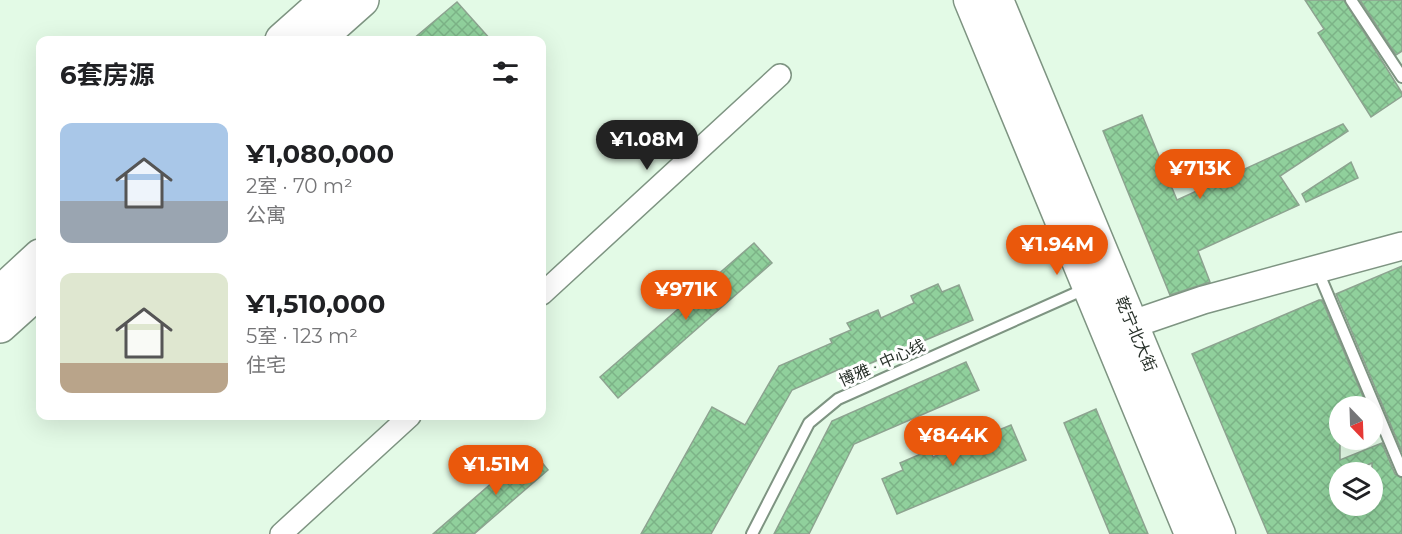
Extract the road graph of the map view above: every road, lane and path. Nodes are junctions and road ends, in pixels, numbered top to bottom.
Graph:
1 (327, 0) edge
2 (362, 0) edge
3 (969, 0) edge
4 (998, 0) edge
5 (1351, 0) edge
6 (286, 36) edge
7 (322, 36) edge
8 (780, 75) dead end
9 (1402, 77) edge
10 (1402, 246) edge
11 (36, 260) edge
12 (1317, 269) junction
13 (1088, 288) junction
14 (546, 290) edge
15 (0, 293) edge
16 (36, 294) edge
17 (1132, 324) junction
18 (0, 326) edge
19 (406, 420) edge
20 (1402, 471) edge
21 (281, 534) edge
22 (752, 534) edge
23 (1190, 534) edge
24 (1220, 534) edge

1 - 6 main road
2 - 7 main road
3 - 13 main road, 乾宁北大街
4 - 17 main road, 乾宁北大街
5 - 9 lane
8 - 14 street
10 - 12 street
11 - 15 main road
12 - 17 street
12 - 20 lane
13 - 22 lane, 博雅 · 中心线
13 - 23 main road, 乾宁北大街
16 - 18 main road
17 - 24 main road, 乾宁北大街
19 - 21 street

